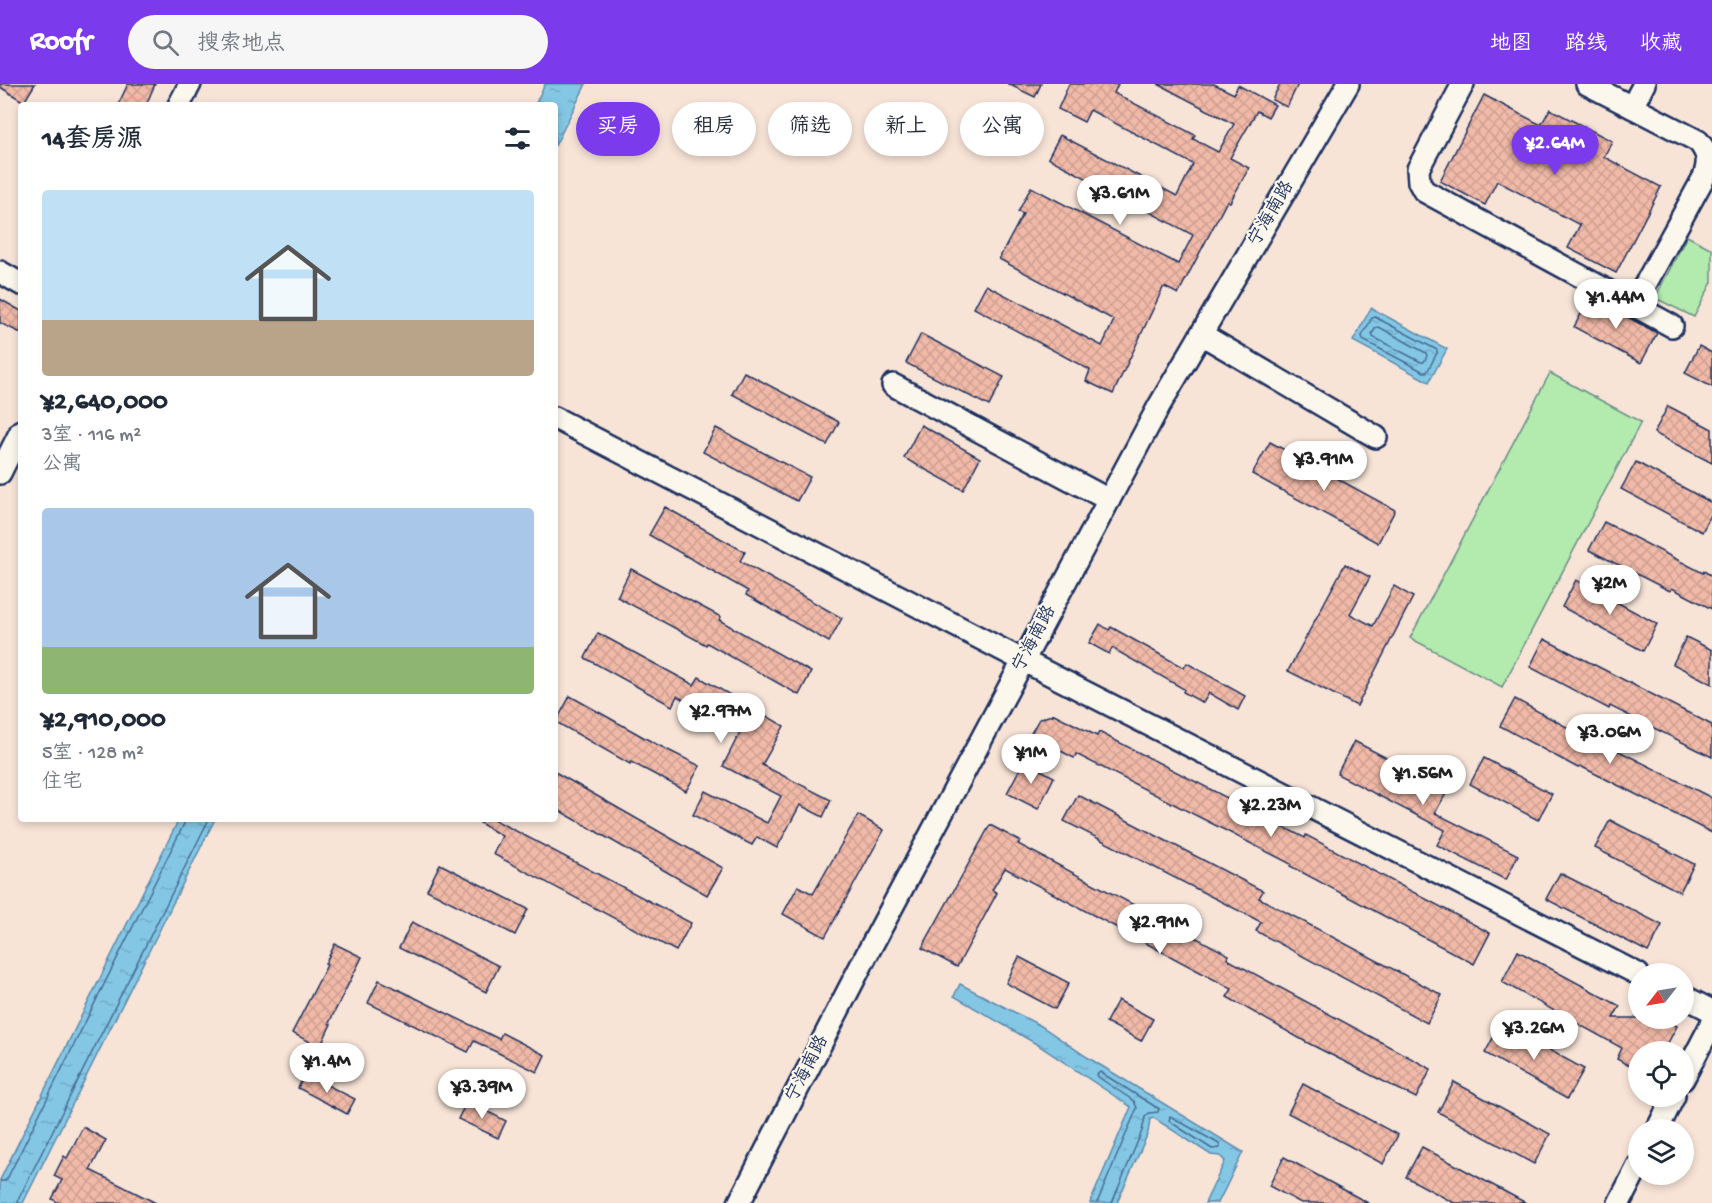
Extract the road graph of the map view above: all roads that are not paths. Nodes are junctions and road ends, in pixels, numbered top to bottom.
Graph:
1 (190, 84) edge
2 (1348, 84) edge
3 (1463, 84) edge
4 (1587, 84) edge
5 (1644, 84) edge
6 (181, 102) edge
7 (1632, 107) junction
8 (0, 272) edge
9 (18, 282) edge
10 (1634, 305) junction
11 (1672, 326) dead end
12 (1201, 334) junction
13 (893, 385) dead end
14 (558, 420) edge
15 (18, 437) edge
16 (1376, 437) dead end
17 (0, 473) edge
18 (1109, 500) junction
19 (1024, 661) junction
20 (1628, 969) edge
21 (1694, 1002) edge
22 (1712, 1011) edge
23 (1712, 1023) edge
24 (1694, 1058) edge
25 (1628, 1185) edge
26 (739, 1203) edge
27 (1619, 1203) edge

1 - 6 street
2 - 12 street, 宁海南路
3 - 10 street
4 - 7 street
5 - 7 street
7 - 10 street
8 - 9 street
10 - 11 street
12 - 16 street
12 - 18 street, 宁海南路
13 - 18 street
14 - 19 street
15 - 17 street
18 - 19 street, 宁海南路
19 - 20 street
19 - 26 street, 宁海南路
21 - 22 street
23 - 24 street
25 - 27 street

